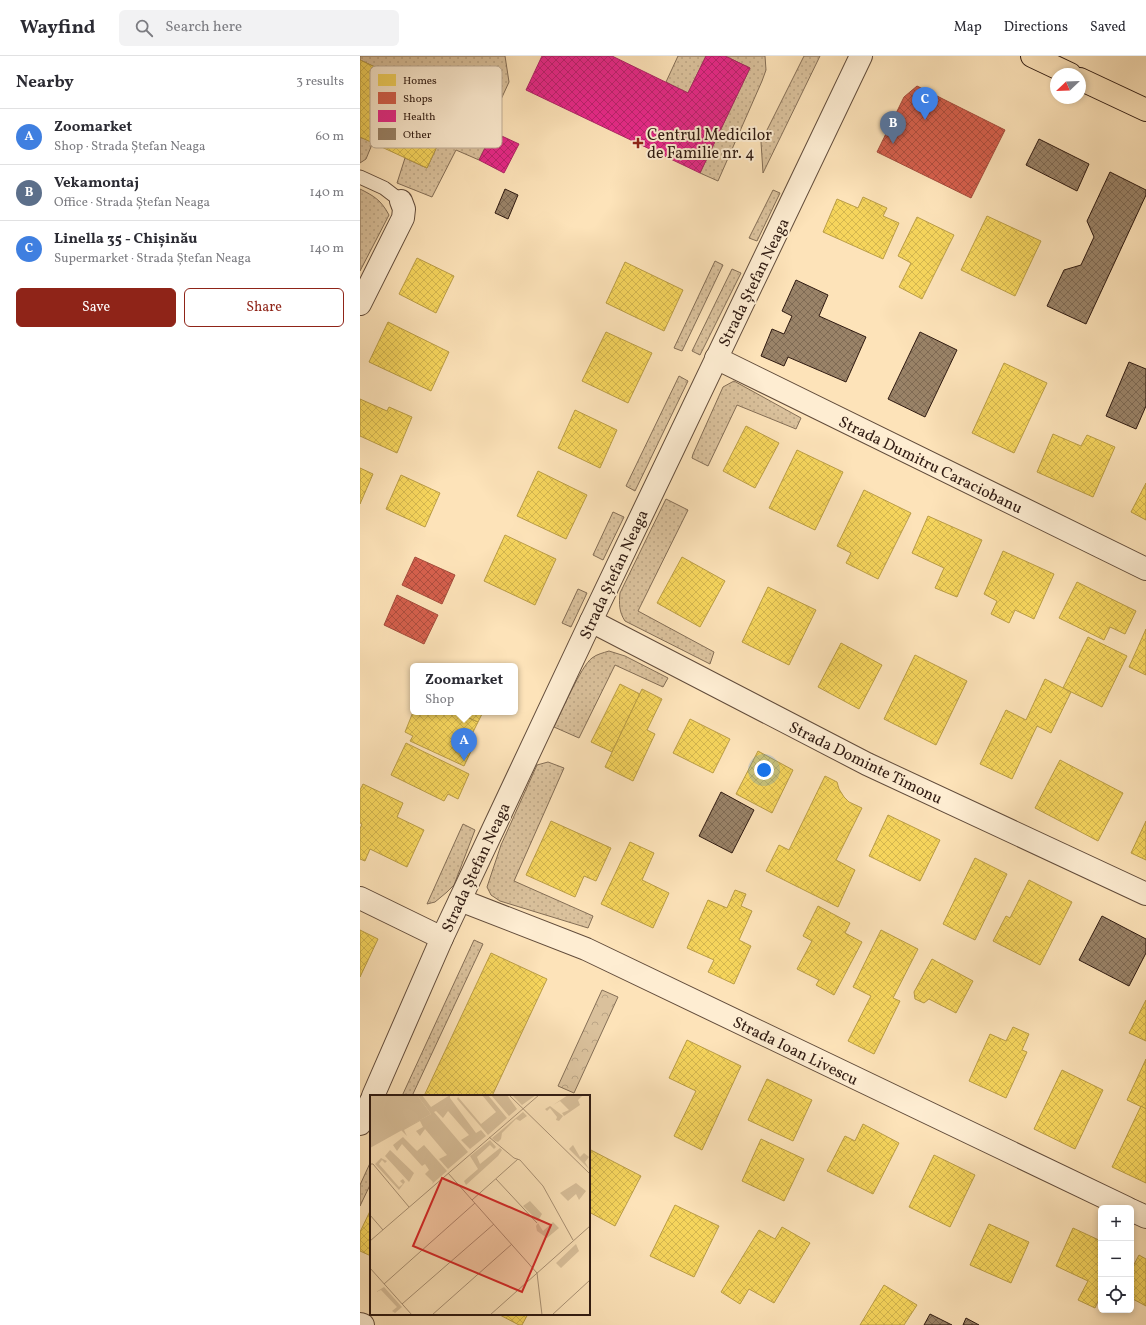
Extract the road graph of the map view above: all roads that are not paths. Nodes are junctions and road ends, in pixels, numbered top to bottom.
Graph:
1 (861, 56) edge
2 (1032, 56) edge
3 (1057, 68) edge
4 (1086, 82) edge
5 (1146, 110) edge
6 (360, 177) edge
7 (401, 201) joint
8 (360, 304) edge
9 (716, 358) junction
10 (1146, 569) edge
11 (591, 621) junction
12 (1146, 894) edge
13 (360, 898) edge
14 (460, 900) junction
15 (442, 938) junction
16 (373, 1095) edge
17 (370, 1103) edge
18 (360, 1124) edge
19 (1121, 1205) edge
20 (1134, 1211) edge
21 (1146, 1217) edge

1 - 9 street, Strada Ștefan Neaga
2 - 3 main road
4 - 5 main road
6 - 7 lane
7 - 8 street
9 - 10 street, Strada Dumitru Caraciobanu
9 - 11 street, Strada Ștefan Neaga
11 - 12 street, Strada Dominte Timonu
11 - 14 street, Strada Ștefan Neaga
13 - 15 street
14 - 15 street, Strada Ștefan Neaga
14 - 19 street, Strada Ioan Livescu
15 - 16 street, Strada Ștefan Neaga
17 - 18 street
20 - 21 street

